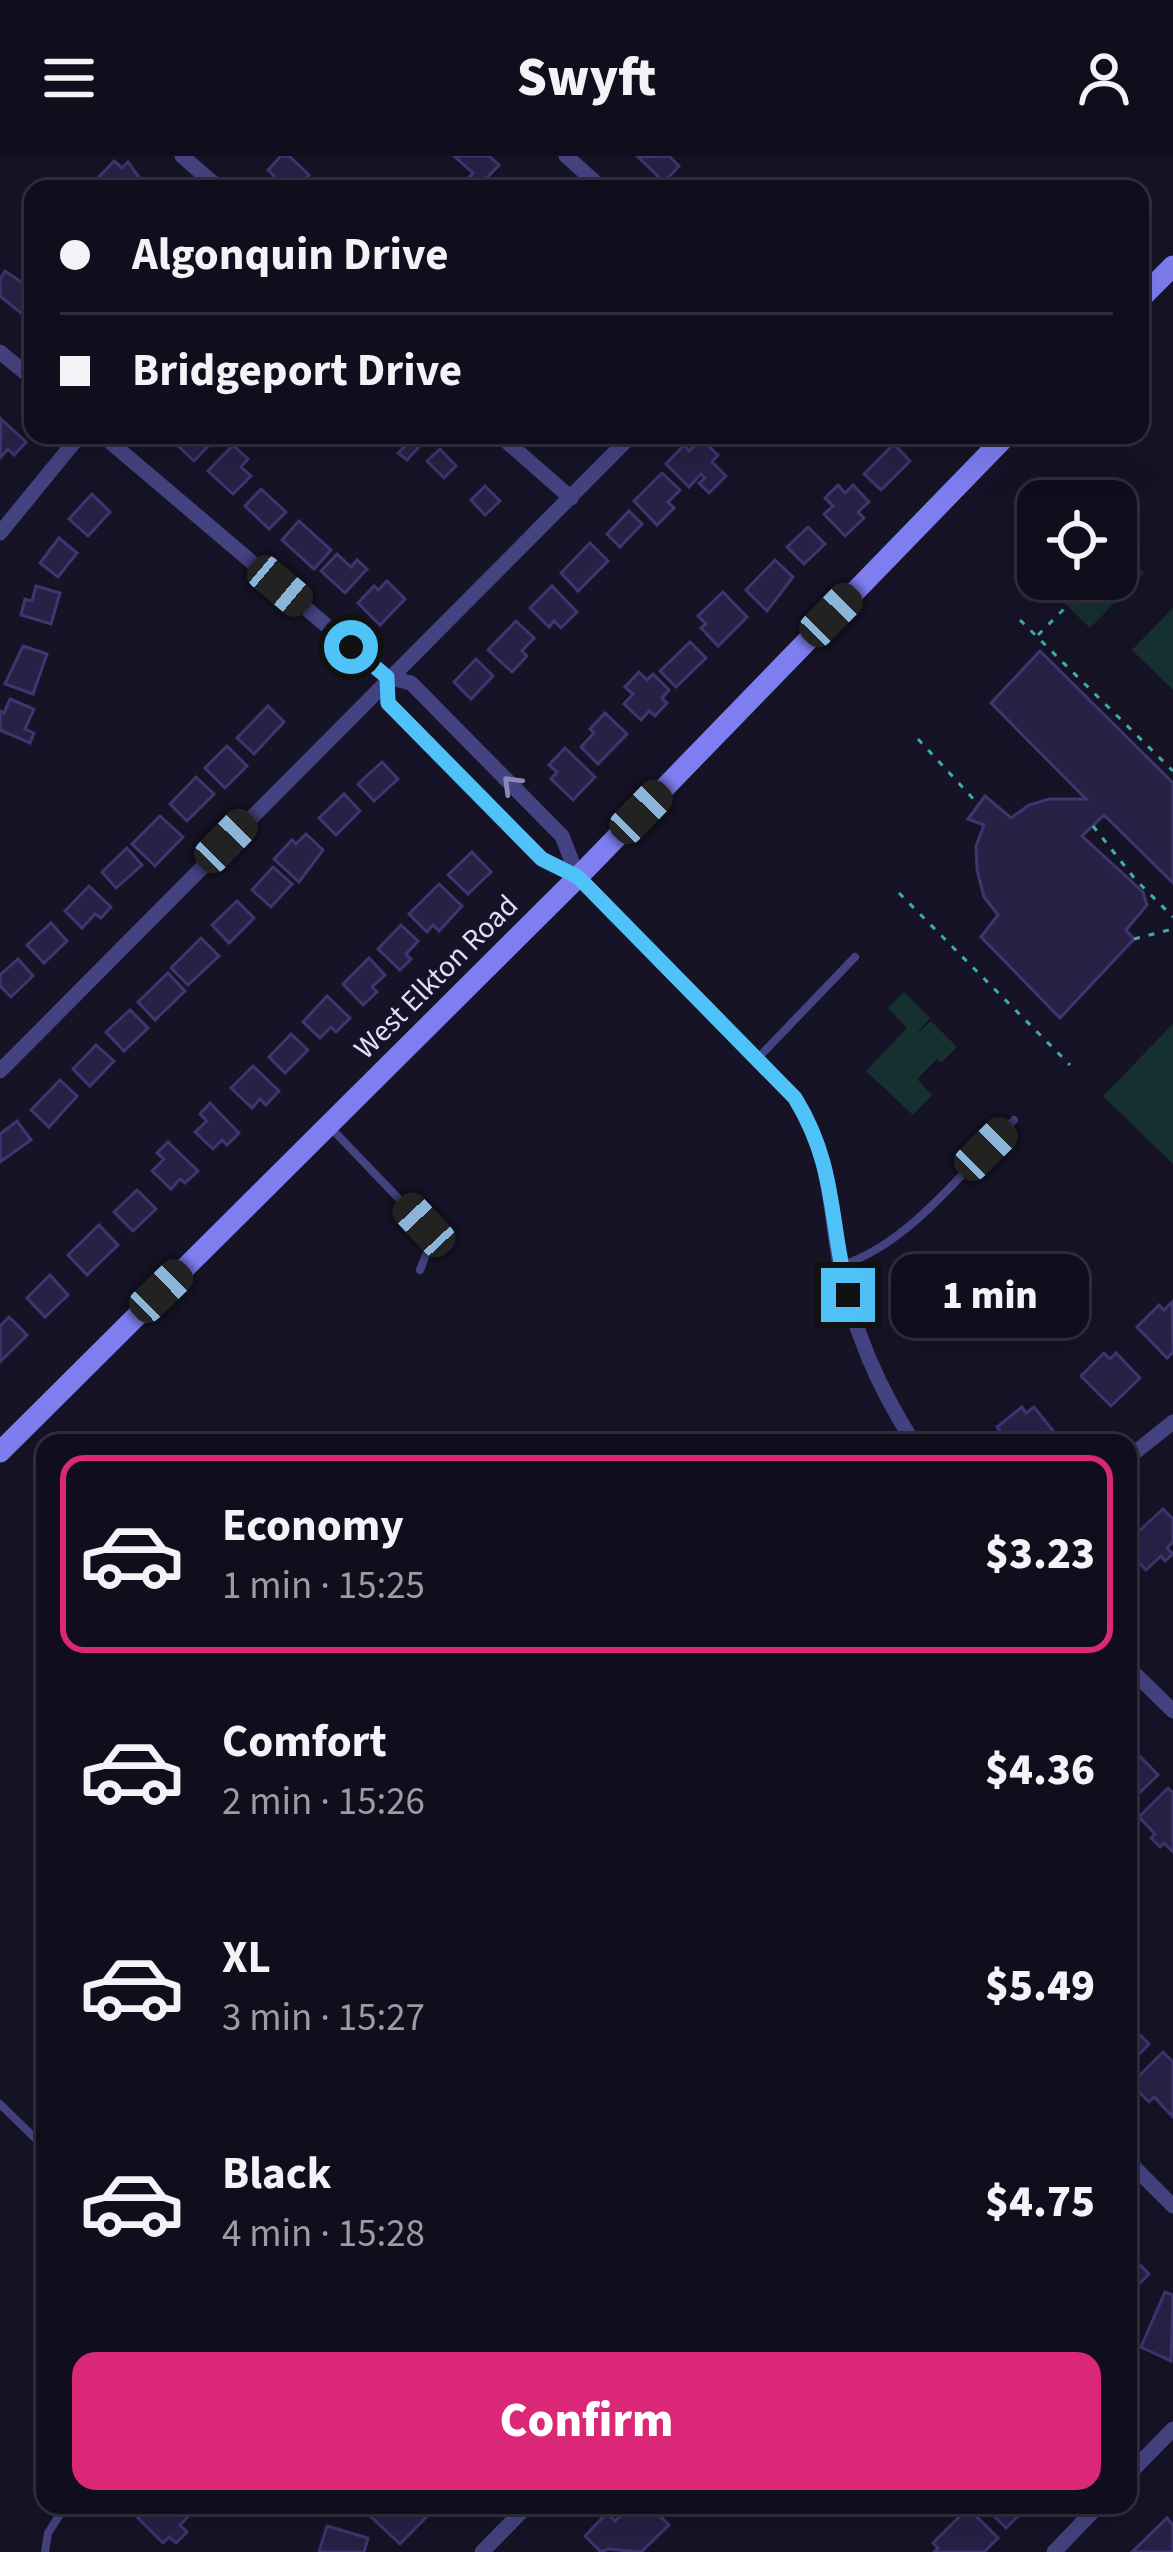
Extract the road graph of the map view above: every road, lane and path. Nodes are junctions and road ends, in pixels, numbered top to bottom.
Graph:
1 (182, 156) edge
2 (566, 156) edge
3 (210, 180) edge
4 (593, 180) edge
5 (1173, 266) edge
6 (1149, 290) edge
7 (0, 352) edge
8 (24, 372) edge
9 (73, 444) edge
10 (113, 444) edge
11 (510, 444) edge
12 (623, 444) edge
13 (997, 444) edge
14 (571, 498) junction
15 (0, 533) edge
16 (1067, 606) dead end
17 (1020, 620) dead end
18 (1036, 636) junction
19 (387, 677) junction
20 (918, 739) dead end
21 (1173, 771) edge
22 (979, 805) dead end
23 (1093, 826) dead end
24 (578, 877) junction
25 (899, 892) dead end
26 (1173, 917) edge
27 (1173, 929) edge
28 (1134, 939) dead end
29 (855, 958) dead end
30 (757, 1059) junction
31 (1070, 1065) dead end
32 (0, 1070) edge
33 (1014, 1120) dead end
34 (329, 1126) junction
35 (841, 1265) junction
36 (420, 1270) dead end
37 (1173, 1422) edge
38 (909, 1434) edge
39 (1137, 1451) edge
40 (0, 1452) edge
41 (1137, 1676) edge
42 (1173, 1712) edge
43 (0, 2104) edge
44 (36, 2139) edge
45 (1137, 2170) edge
46 (1173, 2206) edge
47 (1173, 2428) edge
48 (1137, 2466) edge
49 (60, 2514) edge
50 (519, 2514) edge
51 (1090, 2514) edge
52 (45, 2552) edge
53 (482, 2552) edge
54 (1054, 2552) edge

1 - 3 street
2 - 4 street
5 - 6 street
7 - 8 street
9 - 15 street
10 - 19 street
11 - 14 street
12 - 14 street
13 - 24 street, West Elkton Road
14 - 19 street
16 - 18 path
17 - 18 path
18 - 21 path
24 -> 19 street
19 - 24 street
19 - 32 street
20 - 22 path
23 - 26 path
24 - 30 street
24 - 34 street, West Elkton Road
25 - 31 path
27 - 28 path
29 - 30 lane
30 - 35 street
33 - 35 lane
34 - 36 lane
34 - 40 street, West Elkton Road
35 - 38 street
37 - 39 street
41 - 42 street
43 - 44 lane
45 - 46 street
47 - 48 street
49 - 52 lane
50 - 53 street
51 - 54 street

